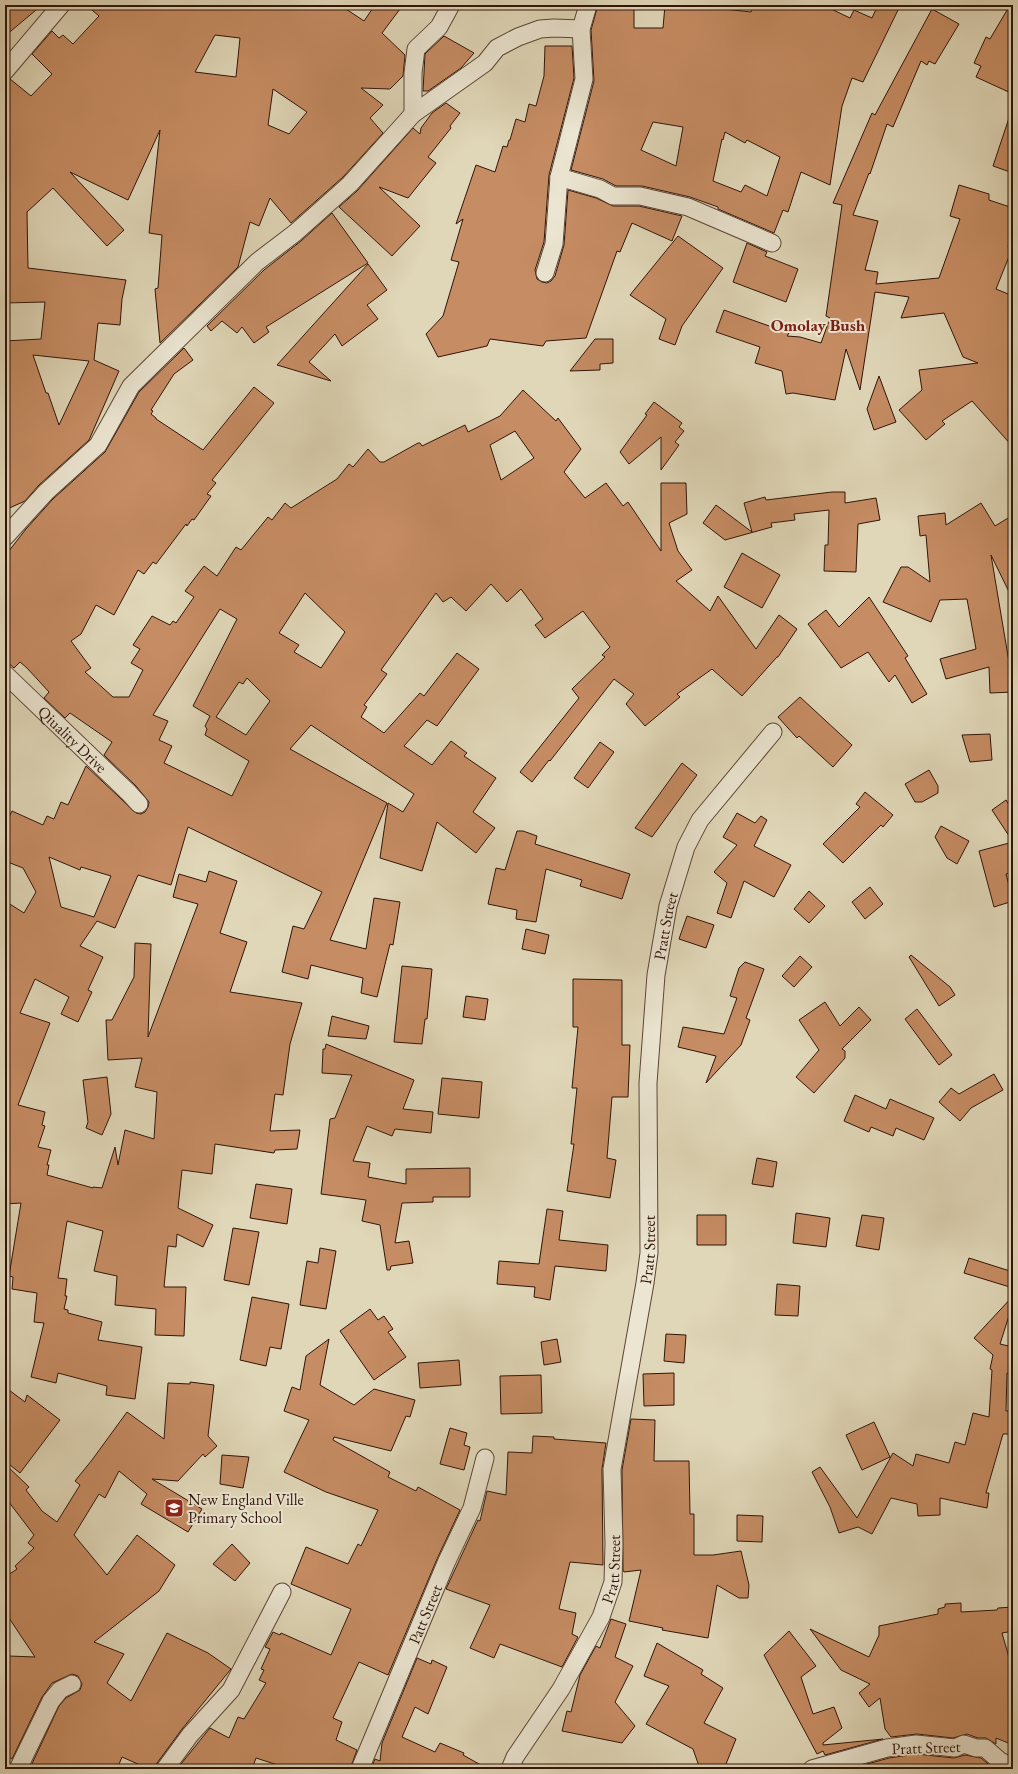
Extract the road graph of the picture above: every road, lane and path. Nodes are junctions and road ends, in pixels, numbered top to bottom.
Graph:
1 (61, 5) edge
2 (451, 5) edge
3 (588, 5) edge
4 (581, 29) junction
5 (5, 71) edge
6 (413, 114) junction
7 (559, 177) junction
8 (772, 243) dead end
9 (545, 273) dead end
10 (5, 537) edge
11 (5, 674) edge
12 (773, 732) dead end
13 (139, 804) dead end
14 (485, 1458) dead end
15 (282, 1592) dead end
16 (72, 1684) dead end
17 (1013, 1767) edge
18 (18, 1769) edge
19 (165, 1769) edge
20 (360, 1769) edge
21 (510, 1769) edge
22 (812, 1769) edge

1 - 5 street
2 - 6 street
3 - 4 street
4 - 6 street
4 - 7 street
6 - 10 street
7 - 8 street
7 - 9 street
11 - 13 street, Qiuality Drive
12 - 21 street, Pratt Street
14 - 20 street, Patt Street
15 - 19 street
16 - 18 street
17 - 22 street, Pratt Street

